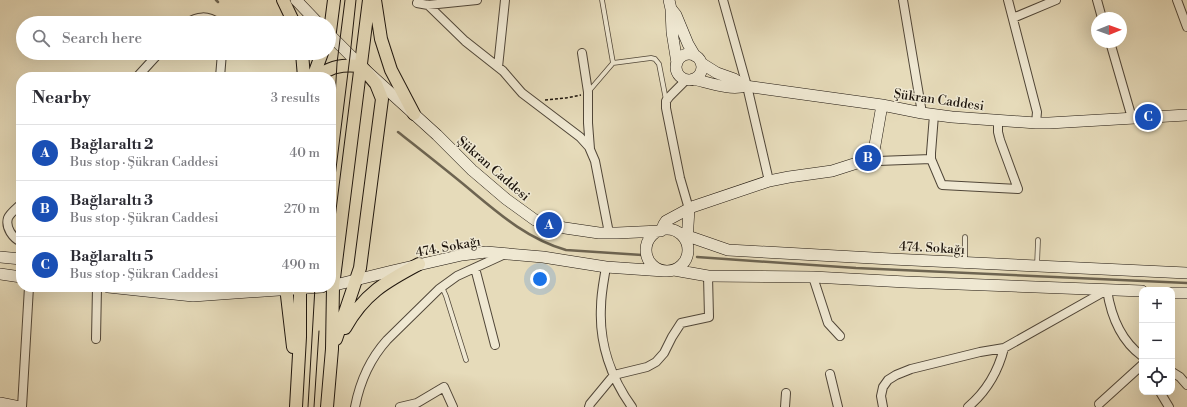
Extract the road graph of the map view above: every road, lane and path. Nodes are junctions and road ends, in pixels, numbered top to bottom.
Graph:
1 (283, 0) edge
2 (296, 0) edge
3 (334, 0) edge
4 (369, 0) edge
5 (375, 0) edge
6 (477, 0) edge
7 (505, 0) edge
8 (602, 0) edge
9 (723, 0) edge
10 (903, 0) edge
11 (1008, 0) edge
12 (1056, 0) edge
13 (1097, 0) edge
14 (1177, 0) edge
15 (417, 3) dead end
16 (428, 5) junction
17 (670, 5) edge
18 (1100, 12) edge
19 (291, 16) edge
20 (311, 16) edge
21 (332, 16) edge
22 (1013, 18) junction
23 (1187, 27) edge
24 (336, 42) edge
25 (1112, 48) edge
26 (582, 53) dead end
27 (698, 59) junction
28 (153, 60) edge
29 (221, 60) edge
30 (303, 60) edge
31 (319, 60) edge
32 (327, 60) edge
33 (614, 63) junction
34 (677, 63) junction
35 (361, 66) junction
36 (498, 67) junction
37 (142, 72) edge
38 (220, 72) edge
39 (304, 72) edge
40 (315, 72) edge
41 (325, 72) edge
42 (327, 72) edge
43 (689, 79) junction
44 (746, 86) junction
45 (588, 92) junction
46 (529, 99) junction
47 (666, 101) junction
48 (882, 105) junction
49 (922, 113) junction
50 (414, 114) junction
51 (934, 114) junction
52 (1187, 115) edge
53 (1132, 118) junction
54 (998, 120) junction
55 (1036, 122) junction
56 (590, 149) junction
57 (868, 158) junction
58 (931, 159) junction
59 (769, 181) junction
60 (16, 209) edge
61 (689, 209) junction
62 (661, 231) junction
63 (609, 233) junction
64 (965, 237) dead end
65 (16, 238) edge
66 (336, 238) edge
67 (684, 239) junction
68 (1038, 240) dead end
69 (505, 254) junction
70 (0, 256) edge
71 (16, 258) edge
72 (965, 262) junction
73 (419, 264) junction
74 (1037, 266) junction
75 (606, 267) junction
76 (475, 268) junction
77 (669, 270) junction
78 (1187, 273) edge
79 (0, 274) edge
80 (16, 276) edge
81 (708, 276) junction
82 (813, 277) junction
83 (356, 280) junction
84 (336, 284) edge
85 (442, 287) junction
86 (1107, 290) junction
87 (1139, 291) edge
88 (29, 292) edge
89 (97, 292) edge
90 (155, 292) edge
91 (240, 292) edge
92 (287, 292) edge
93 (300, 292) edge
94 (329, 292) edge
95 (1175, 292) edge
96 (1187, 293) edge
97 (840, 336) dead end
98 (96, 339) dead end
99 (495, 345) dead end
100 (1004, 348) junction
101 (332, 349) junction
102 (1139, 354) edge
103 (466, 360) dead end
104 (1139, 368) edge
105 (830, 374) dead end
106 (1175, 374) edge
107 (614, 375) junction
108 (1186, 382) edge
109 (297, 385) junction
110 (786, 393) dead end
111 (1162, 395) edge
112 (0, 403) edge
113 (1098, 404) dead end
114 (21, 407) edge
115 (296, 407) edge
116 (327, 407) edge
117 (355, 407) edge
118 (400, 407) edge
119 (453, 407) edge
120 (589, 407) edge
121 (632, 407) edge
122 (785, 407) edge
123 (838, 407) edge
124 (883, 407) edge
125 (968, 407) edge
126 (1169, 407) edge

1 - 19 main road
2 - 20 street
3 - 21 main road
4 - 35 main road
5 - 50 main road
6 - 16 street
7 - 36 street
8 - 33 lane
9 - 44 street
10 - 49 street
11 - 22 street
12 - 22 street
13 - 18 street
14 - 23 street
15 - 16 street
16 - 36 street
17 - 27 street
17 - 34 street
22 - 55 street
24 - 35 street, Şükran Caddesi
25 - 53 street
26 - 45 street
27 - 34 street
27 - 43 street
27 - 44 street
28 - 37 street
29 - 38 street
30 - 39 main road
31 - 40 main road
32 - 41 main road
33 - 45 lane
33 - 47 lane
34 - 43 street
35 - 42 main road
35 - 50 street, Şükran Caddesi
35 - 66 main road
35 - 83 main road
36 - 46 street
43 - 44 street
43 - 47 street
44 - 48 street
44 - 59 street
45 - 46 path
45 - 56 street
46 - 56 street
47 - 61 street
48 - 49 street, Şükran Caddesi
48 - 57 street, Şükran Caddesi
49 - 51 street, Şükran Caddesi
50 - 63 street, Şükran Caddesi
51 - 54 street, Şükran Caddesi
51 - 58 street
52 - 53 street, Şükran Caddesi
53 - 55 street, Şükran Caddesi
54 - 55 street, Şükran Caddesi
54 - 58 street
56 - 63 street
57 - 58 street
57 - 59 street
59 - 61 street
60 - 65 street
61 - 62 street
61 - 67 street
62 - 63 street, Şükran Caddesi
62 - 67 street
62 - 77 street
64 - 72 lane
67 - 72 street, 474. Sokağı
67 - 77 street
68 - 74 lane
69 - 73 street, 474. Sokağı
69 - 75 street, 474. Sokağı
69 - 76 street
70 - 71 street
72 - 74 street, 474. Sokağı
73 - 83 street, 474. Sokağı
73 - 101 main road
74 - 78 street, 474. Sokağı
75 - 77 street, 474. Sokağı
75 - 107 street
76 - 85 street
76 - 99 street
77 - 81 street, 474. Sokağı
79 - 80 street
81 - 82 street, 474. Sokağı
81 - 107 street
82 - 86 street, 474. Sokağı
82 - 97 street
83 - 84 street, 474. Sokağı
83 - 101 main road
85 - 103 lane
85 - 117 street
86 - 87 street, 474. Sokağı
86 - 100 street
86 - 102 street
88 - 114 street
89 - 98 street
90 - 91 street, 474. Sokağı
92 - 109 main road
93 - 109 main road
94 - 101 main road
95 - 96 street
100 - 124 street
100 - 125 street
101 - 116 main road
104 - 113 street
105 - 123 street
106 - 108 street
107 - 120 street
107 - 121 street
109 - 115 main road
110 - 122 street
111 - 126 street
112 - 114 street
118 - 119 street

